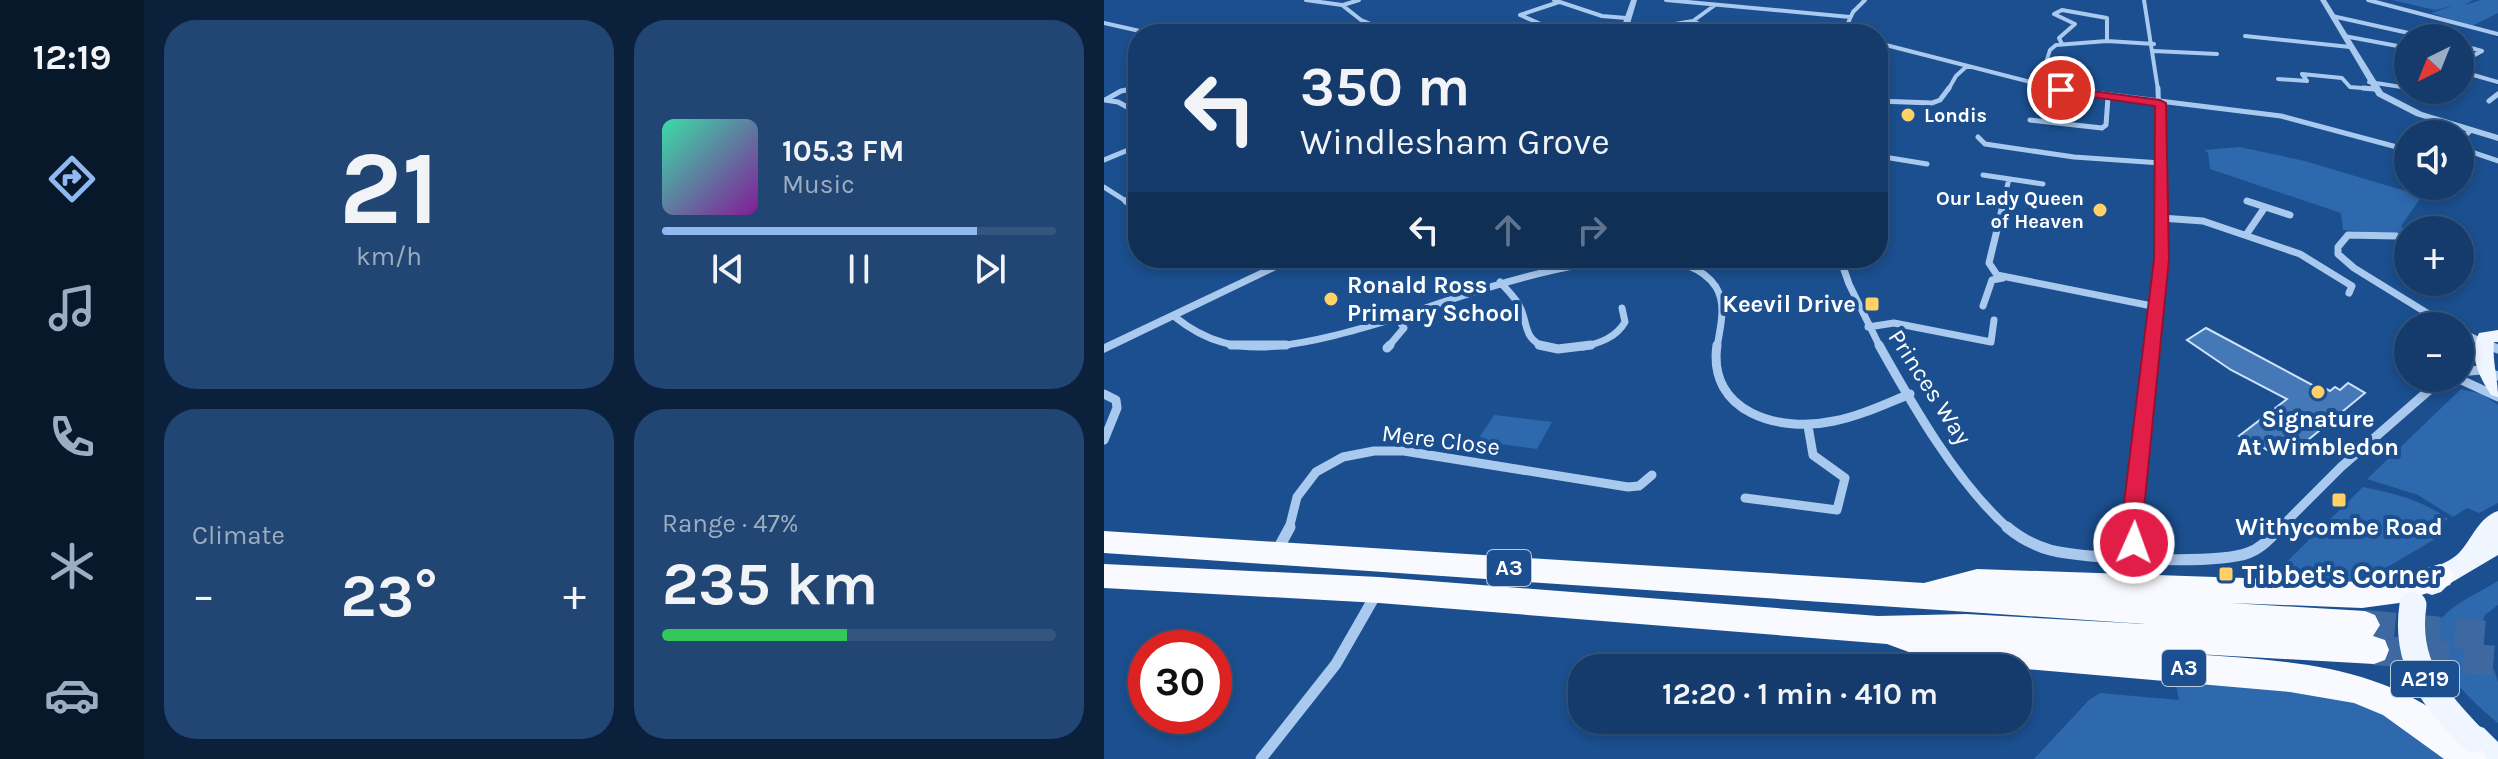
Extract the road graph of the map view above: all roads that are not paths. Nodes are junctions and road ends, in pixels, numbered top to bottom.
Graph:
1 (1306, 0) edge
2 (1359, 0) edge
3 (1554, 0) edge
4 (1634, 0) edge
5 (1666, 0) edge
6 (1865, 0) edge
7 (2144, 0) edge
8 (2323, 0) edge
9 (2368, 0) edge
10 (1560, 2) junction
11 (1715, 4) junction
12 (1342, 5) junction
13 (2332, 16) junction
14 (1850, 17) junction
15 (1626, 18) junction
16 (1693, 21) junction
17 (1104, 23) edge
18 (1371, 24) edge
19 (1541, 24) edge
20 (1625, 24) edge
21 (1675, 24) edge
22 (1700, 24) edge
23 (1847, 24) edge
24 (1128, 28) edge
25 (2394, 30) edge
26 (2498, 34) edge
27 (2245, 36) dead end
28 (2344, 36) junction
29 (2107, 41) junction
30 (2062, 44) junction
31 (2394, 45) edge
32 (1888, 46) edge
33 (2154, 47) junction
34 (2350, 47) junction
35 (2217, 54) dead end
36 (1967, 66) junction
37 (2474, 75) edge
38 (2278, 79) dead end
39 (2498, 82) edge
40 (2039, 84) junction
41 (2372, 85) junction
42 (2394, 87) edge
43 (1128, 90) edge
44 (2498, 94) edge
45 (2108, 97) junction
46 (1104, 100) edge
47 (2489, 101) dead end
48 (1888, 102) edge
49 (2160, 103) junction
50 (1128, 108) edge
51 (2030, 120) dead end
52 (2441, 120) edge
53 (2474, 131) edge
54 (1978, 137) dead end
55 (2498, 138) edge
56 (2394, 146) edge
57 (1128, 150) edge
58 (2474, 153) edge
59 (1888, 158) edge
60 (1104, 160) edge
61 (2498, 161) edge
62 (2161, 163) junction
63 (1927, 164) dead end
64 (1983, 175) dead end
65 (2009, 179) junction
66 (2043, 184) dead end
67 (1104, 187) edge
68 (2247, 201) dead end
69 (1126, 202) edge
70 (2265, 207) junction
71 (2290, 215) dead end
72 (2161, 218) junction
73 (2246, 235) junction
74 (2394, 236) edge
75 (1275, 268) edge
76 (1557, 268) edge
77 (1686, 268) edge
78 (1843, 268) edge
79 (2003, 278) junction
80 (1500, 282) junction
81 (2349, 293) dead end
82 (2394, 294) edge
83 (2398, 296) edge
84 (1983, 306) dead end
85 (2157, 307) junction
86 (1622, 308) dead end
87 (2425, 312) edge
88 (1396, 316) junction
89 (1175, 317) junction
90 (1994, 320) dead end
91 (1868, 327) junction
92 (2474, 337) edge
93 (2493, 343) edge
94 (1387, 348) dead end
95 (1104, 349) edge
96 (2492, 374) edge
97 (2474, 386) edge
98 (2498, 390) edge
99 (2427, 392) edge
100 (1104, 394) edge
101 (1910, 394) junction
102 (2498, 397) edge
103 (1808, 426) junction
104 (1104, 440) edge
105 (1652, 475) dead end
106 (1745, 498) dead end
107 (2498, 521) edge
108 (1104, 542) edge
109 (2498, 543) edge
110 (1275, 554) junction
111 (2137, 556) junction
112 (2465, 561) junction
113 (1104, 576) edge
114 (2440, 576) junction
115 (1379, 590) junction
116 (1915, 595) junction
117 (1878, 630) junction
118 (2274, 631) junction
119 (2370, 638) tunnel mouth
120 (2479, 752) edge
121 (1261, 759) edge

1 - 12 street
2 - 12 street
3 - 10 street
4 - 15 street
5 - 11 street
6 - 14 street
7 - 33 street
8 - 13 street
9 - 26 street
10 - 15 street
10 - 19 street
11 - 14 street
11 - 16 street
12 - 18 street
13 - 25 street
13 - 28 street
14 - 23 street
15 - 20 street
16 - 21 street
16 - 22 street
17 - 24 street
27 - 34 street
28 - 31 street
28 - 34 street
29 - 30 street
29 - 30 street
29 - 33 street
30 - 40 street
32 - 36 street
33 - 35 street
33 - 49 street
34 - 41 street
36 - 40 street
36 - 48 street
37 - 39 street
38 - 41 street
40 - 45 street
41 - 42 street
41 - 52 street
43 - 46 street
44 - 47 street
45 - 49 street
45 - 51 street
46 - 50 street
49 - 56 street
49 - 62 street
53 - 55 street
54 - 62 street
57 - 60 street
58 - 61 street
59 - 63 street
62 - 72 street
64 - 65 street
65 - 66 street
65 - 79 street
67 - 69 street
68 - 70 street
70 - 71 street
70 - 73 street
72 - 73 street
72 - 85 street
73 - 81 street
74 - 82 street
75 - 89 street
76 - 80 street
77 - 103 street
78 - 91 street, Princes Way
79 - 84 street
79 - 85 street
80 - 86 street
80 - 88 street
83 - 87 street
85 - 111 street
88 - 89 street
88 - 94 street
89 - 95 street
90 - 91 street
91 - 101 street, Princes Way
92 - 93 street
93 - 96 main road
96 - 98 main road
97 - 102 street
99 - 111 street
100 - 104 street
101 - 103 street
101 - 111 street, Princes Way
103 - 106 street
105 - 110 street, Mere Close
107 - 112 main road, A219
108 - 110 highway, A3
109 - 112 main road, A219
110 - 116 highway, A3
112 - 114 main road, A219
113 - 115 highway, A3
114 - 116 highway, A3
114 - 120 main road, A219, bridge
115 - 117 highway, A3
115 - 121 street
116 - 118 highway, A3
117 - 118 highway, A3
117 - 120 highway, A3
118 - 119 highway, A3

